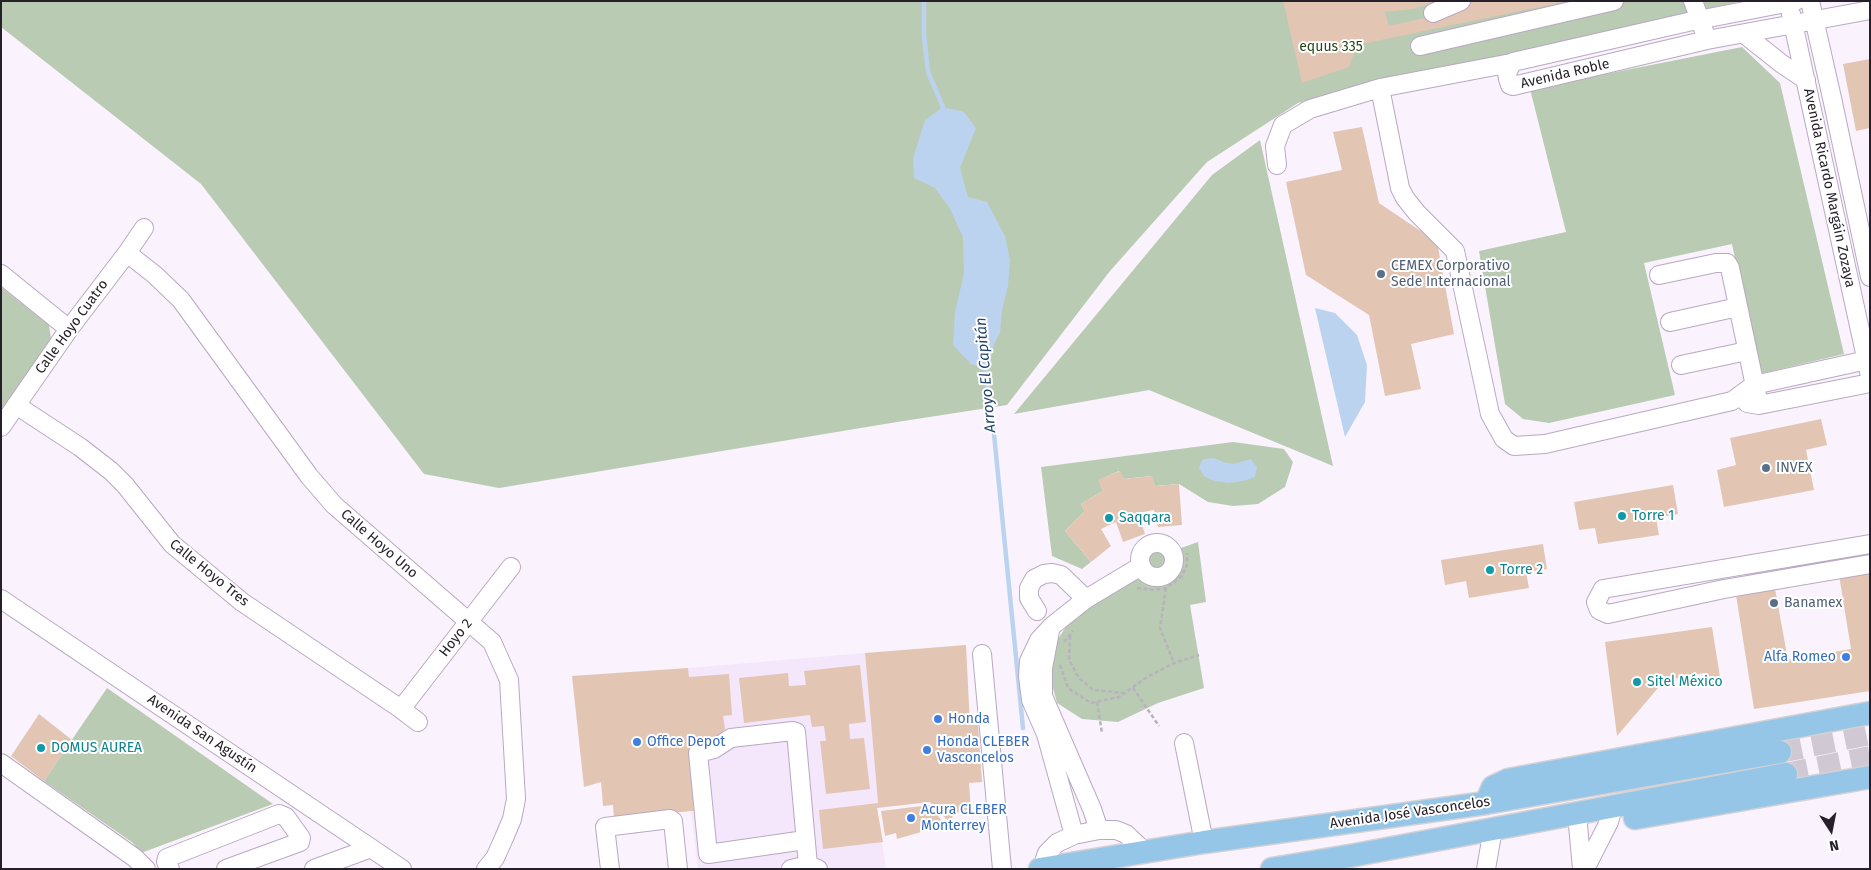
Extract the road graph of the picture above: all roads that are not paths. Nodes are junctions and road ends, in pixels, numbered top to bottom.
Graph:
1 (1460, 1) edge
2 (1614, 1) edge
3 (1693, 1) edge
4 (1810, 1) edge
5 (1791, 2) edge
6 (1743, 7) edge
7 (1870, 10) edge
8 (1433, 13) dead end
9 (1700, 20) junction
10 (1814, 20) junction
11 (1793, 24) junction
12 (1744, 34) junction
13 (1707, 40) junction
14 (1607, 41) junction
15 (1420, 46) dead end
16 (1511, 63) junction
17 (1612, 63) junction
18 (1806, 80) junction
19 (1380, 88) junction
20 (1277, 165) dead end
21 (144, 228) dead end
22 (127, 253) junction
23 (1, 274) edge
24 (1659, 275) dead end
25 (1870, 277) edge
26 (1738, 307) junction
27 (1670, 322) dead end
28 (69, 329) junction
29 (1747, 350) junction
30 (1681, 365) dead end
31 (1868, 368) edge
32 (1829, 369) junction
33 (1870, 382) edge
34 (1754, 385) junction
35 (1833, 390) junction
36 (1732, 401) junction
37 (16, 405) junction
38 (1758, 405) junction
39 (1, 427) edge
40 (1870, 544) edge
41 (1837, 549) junction
42 (1760, 562) junction
43 (1870, 564) edge
44 (1141, 566) dead end
45 (1734, 566) junction
46 (510, 567) dead end
47 (1841, 570) junction
48 (1675, 576) junction
49 (1763, 582) junction
50 (1738, 587) junction
51 (1086, 598) junction
52 (1679, 598) junction
53 (1, 599) edge
54 (1037, 611) dead end
55 (470, 621) junction
56 (1052, 626) junction
57 (982, 654) dead end
58 (401, 709) junction
59 (1870, 713) edge
60 (418, 722) dead end
61 (1184, 743) dead end
62 (1780, 752) tunnel mouth
63 (1, 763) edge
64 (1786, 774) tunnel mouth
65 (1870, 777) edge
66 (1486, 803) junction
67 (1611, 815) junction
68 (1577, 820) junction
69 (1493, 829) junction
70 (1099, 830) junction
71 (1074, 835) junction
72 (805, 840) junction
73 (1204, 842) junction
74 (371, 848) junction
75 (1145, 852) junction
76 (1353, 862) edge
77 (1312, 865) edge
78 (236, 867) edge
79 (806, 868) edge
80 (146, 869) edge
81 (170, 869) edge
82 (314, 869) edge
83 (402, 869) edge
84 (486, 869) edge
85 (610, 869) edge
86 (678, 869) edge
87 (1002, 869) edge
88 (1041, 869) edge
89 (1272, 869) edge
90 (1486, 869) edge
91 (1582, 869) edge
92 (1586, 869) edge

1 - 8 street
2 - 15 street
3 - 9 street
4 - 10 street, Avenida Ricardo Margáin Zozaya
5 - 6 street, Avenida Roble
5 - 11 street, Avenida Ricardo Margáin Zozaya
6 - 9 street, Avenida Roble
7 - 10 street, Avenida Roble
9 - 13 street
9 - 14 street, Avenida Roble
10 - 11 street, Avenida Roble
10 - 25 street, Avenida Ricardo Margáin Zozaya
11 - 12 street, Avenida Roble
11 - 18 street, Avenida Ricardo Margáin Zozaya
12 - 13 street, Avenida Roble
12 - 18 street
13 - 17 street, Avenida Roble
14 - 16 street, Avenida Roble
14 - 17 street
16 - 17 street, Avenida Roble
16 - 19 street
18 - 31 street, Avenida Ricardo Margáin Zozaya
19 - 20 street
19 - 36 street
21 - 22 street, Calle Hoyo Cuatro
22 - 28 street, Calle Hoyo Cuatro
22 - 55 street, Calle Hoyo Uno
23 - 28 street
24 - 26 street
26 - 27 street
26 - 29 street
28 - 37 street, Calle Hoyo Cuatro
29 - 30 street
29 - 34 street
31 - 32 street
32 - 34 street
32 - 35 street
33 - 35 street
34 - 36 street
34 - 38 street
35 - 38 street
36 - 38 street
37 - 39 street, Calle Hoyo Cuatro
37 - 58 street, Calle Hoyo Tres
40 - 41 street
41 - 42 street
41 - 47 street
42 - 45 street
42 - 49 street
43 - 47 street
44 - 51 street
45 - 48 street
45 - 50 street
46 - 55 street, Hoyo 2
47 - 49 street
48 - 52 street
48 - 52 street
49 - 50 street
50 - 52 street
51 - 54 street
51 - 56 street
53 - 74 street, Avenida San Agustín
55 - 58 street, Hoyo 2
55 - 84 street, Calle Hoyo Uno
56 - 70 street
56 - 71 street
57 - 87 street
58 - 60 street, Calle Hoyo Tres
59 - 66 main road
61 - 73 street
62 - 66 main road, Avenida José Vasconcelos
63 - 80 street
64 - 67 main road
65 - 67 main road
66 - 73 main road, Avenida José Vasconcelos
67 - 68 main road, Avenida José Vasconcelos
67 - 92 street
68 - 69 main road, Avenida José Vasconcelos
68 - 91 street
69 - 76 main road, Avenida José Vasconcelos
69 - 90 street
70 - 71 street
70 - 75 street
71 - 88 street
72 - 72 street
72 - 79 street
73 - 75 main road, Avenida José Vasconcelos
74 - 82 street
74 - 83 street, Avenida San Agustín
75 - 88 main road, Avenida José Vasconcelos
76 - 77 main road, Avenida José Vasconcelos
77 - 89 main road, Avenida José Vasconcelos
78 - 81 street
85 - 86 street

